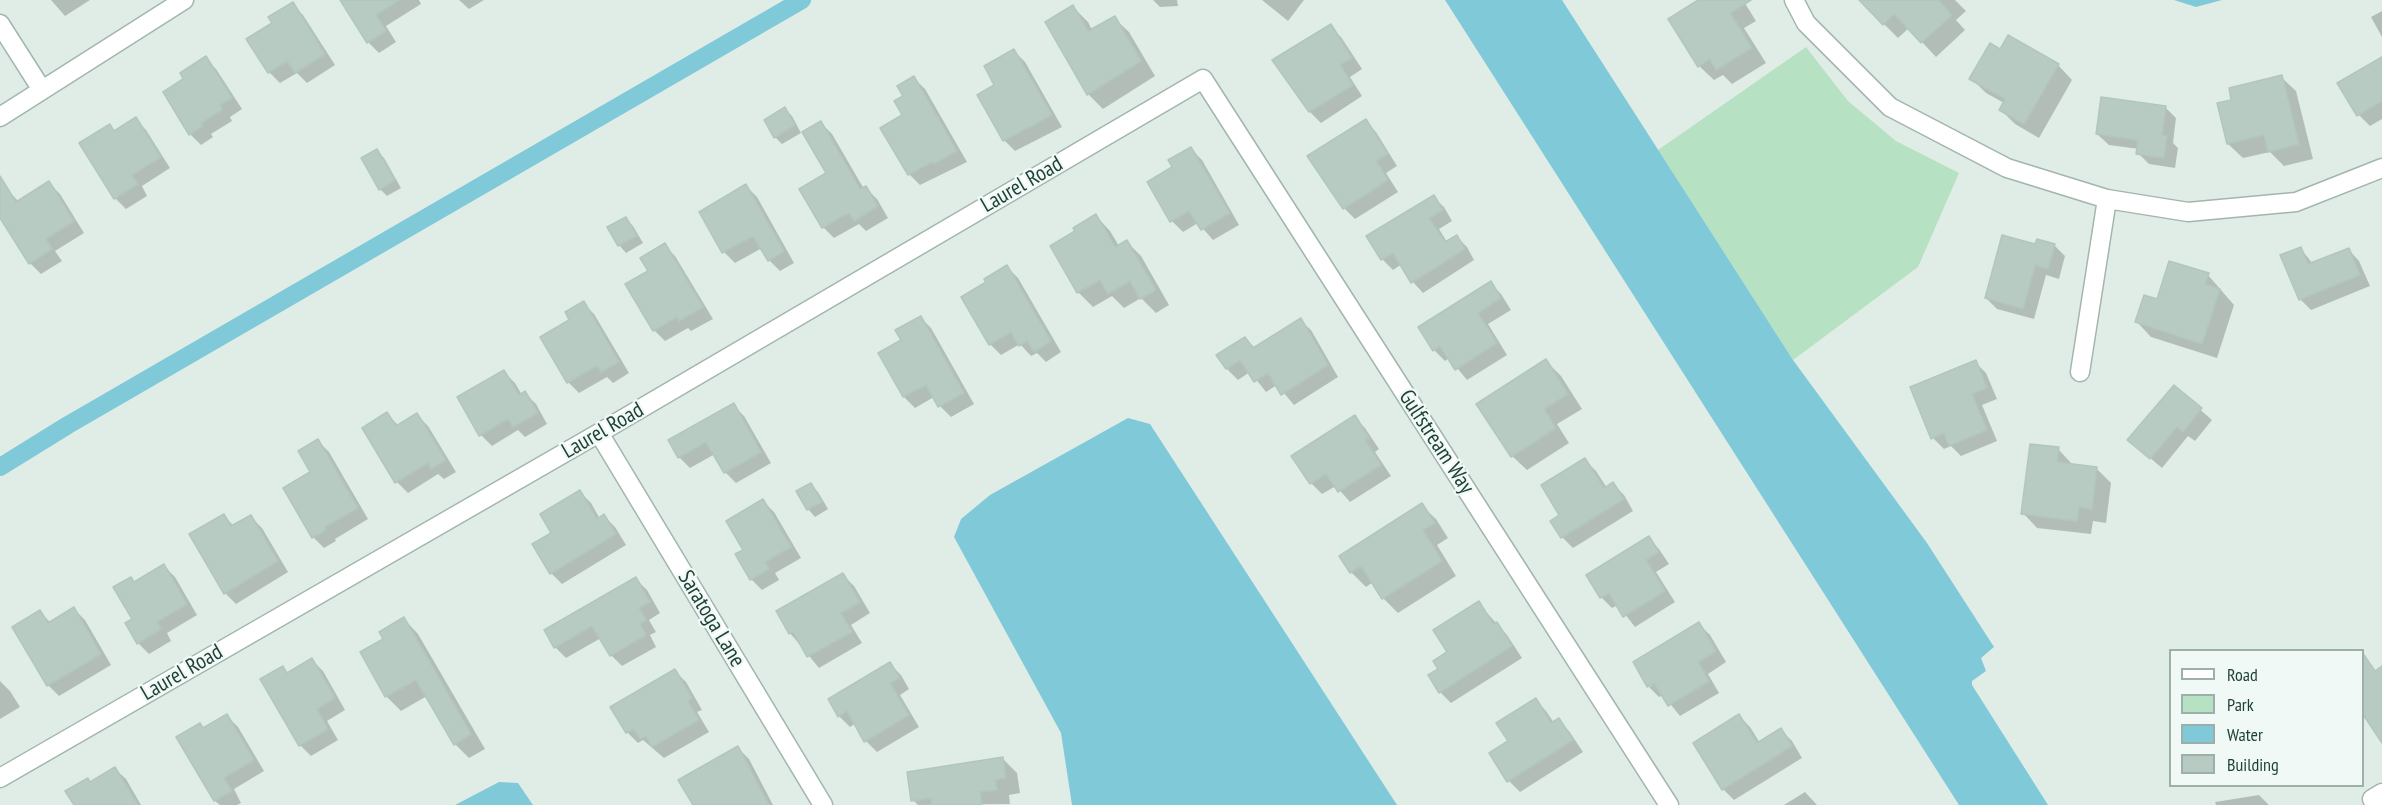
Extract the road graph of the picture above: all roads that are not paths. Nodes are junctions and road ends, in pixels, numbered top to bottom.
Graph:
1 (184, 0) edge
2 (1794, 0) edge
3 (0, 24) edge
4 (1203, 79) joint
5 (42, 90) junction
6 (0, 117) edge
7 (2382, 168) edge
8 (2107, 199) junction
9 (2080, 372) dead end
10 (599, 433) junction
11 (0, 778) edge
12 (823, 805) edge
13 (1668, 805) edge

1 - 5 street
2 - 8 street
3 - 5 street
4 - 10 street, Laurel Road
4 - 13 street, Gulfstream Way
5 - 6 street
7 - 8 street
8 - 9 street
10 - 11 street, Laurel Road
10 - 12 street, Saratoga Lane

